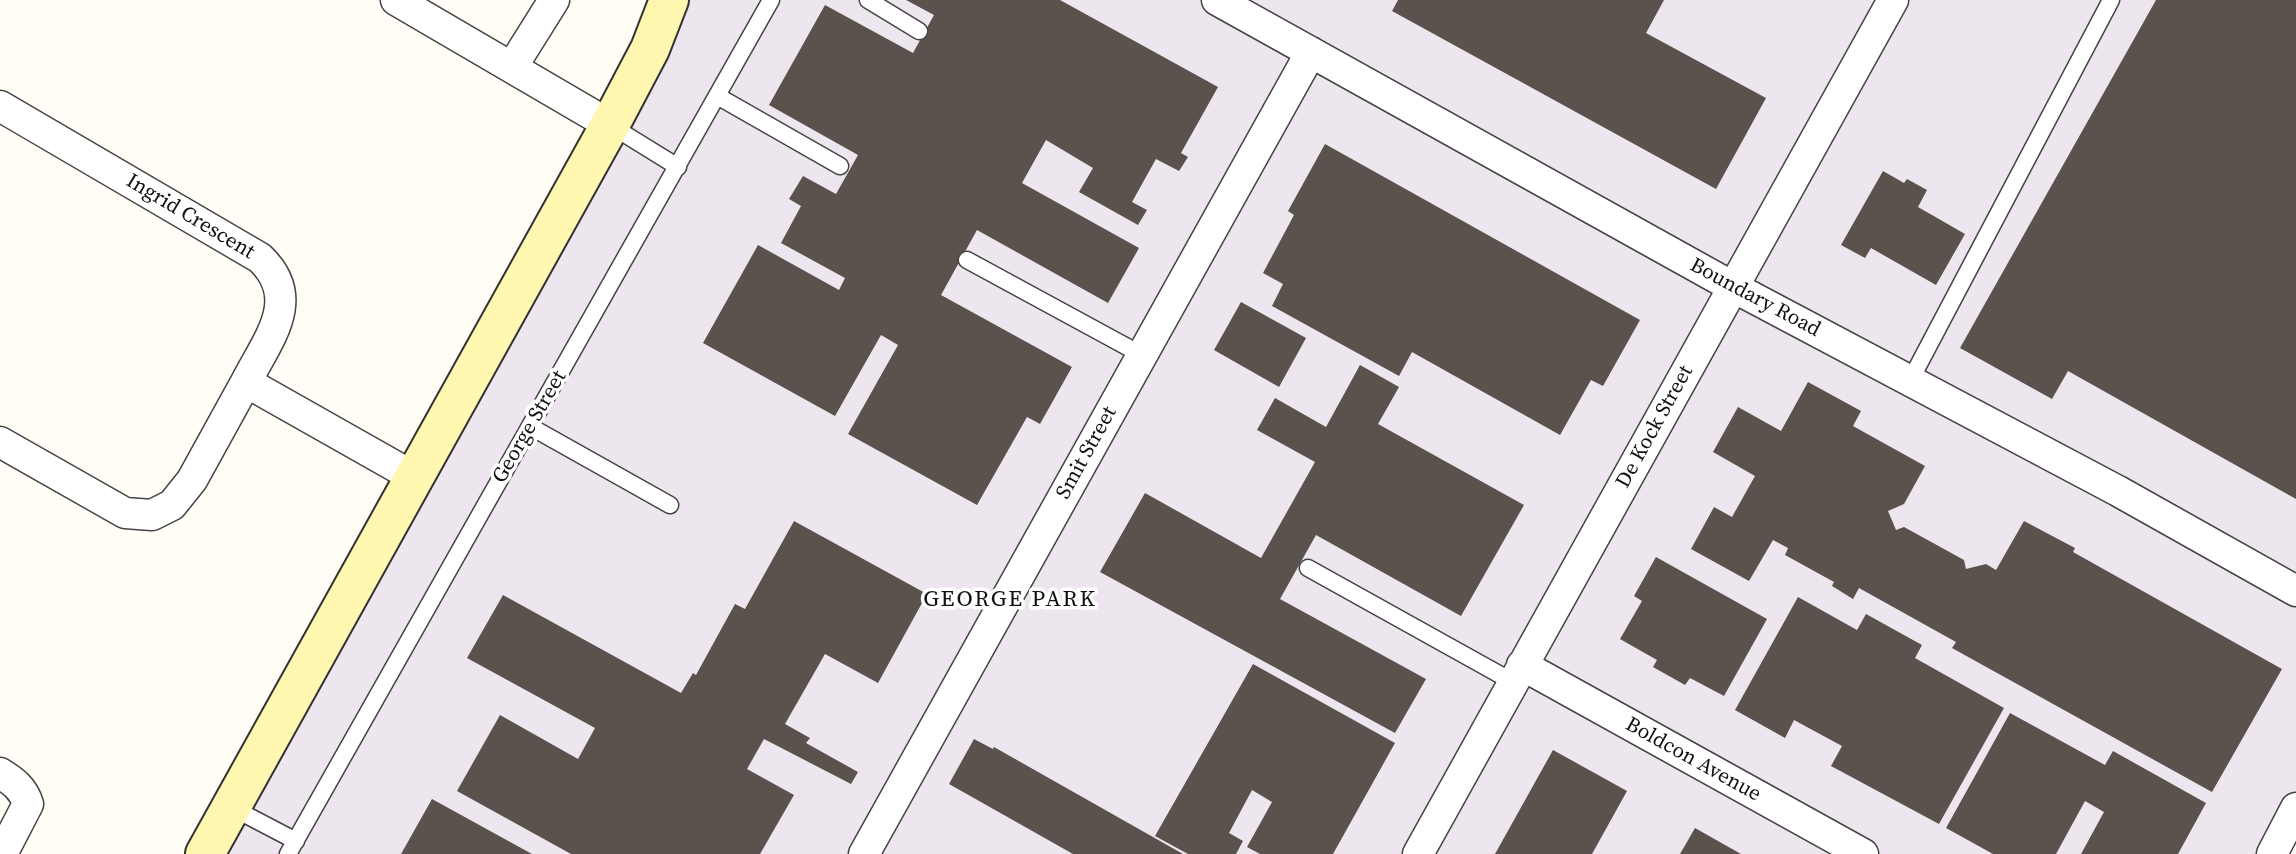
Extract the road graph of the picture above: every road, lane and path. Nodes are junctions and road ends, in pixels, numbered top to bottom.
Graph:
1 (396, 0) edge
2 (554, 0) edge
3 (669, 0) edge
4 (771, 0) edge
5 (868, 0) edge
6 (1217, 0) edge
7 (1893, 0) edge
8 (2111, 0) edge
9 (919, 31) dead end
10 (1311, 52) junction
11 (512, 67) junction
12 (719, 97) junction
13 (0, 106) edge
14 (610, 125) junction
15 (840, 166) dead end
16 (677, 167) junction
17 (967, 260) dead end
18 (1733, 287) junction
19 (1142, 355) junction
20 (1910, 381) junction
21 (246, 382) junction
22 (531, 427) junction
23 (0, 442) edge
24 (414, 477) junction
25 (670, 505) dead end
26 (1308, 568) dead end
27 (2296, 591) edge
28 (1518, 674) junction
29 (0, 773) edge
30 (231, 807) junction
31 (2296, 808) edge
32 (292, 847) edge
33 (2, 854) edge
34 (205, 854) edge
35 (864, 854) edge
36 (1418, 854) edge
37 (1863, 854) edge
38 (2272, 854) edge

1 - 11 street
2 - 11 street
3 - 14 street
4 - 12 lane, George Street
5 - 9 lane
6 - 10 street, Boundary Road
7 - 18 street, De Kock Street
8 - 20 lane
10 - 18 street, Boundary Road
10 - 19 street, Smit Street
11 - 14 street
12 - 15 lane
12 - 16 lane, George Street
13 - 21 street, Ingrid Crescent
14 - 16 lane
14 - 24 street
16 - 22 lane, George Street
17 - 19 lane
18 - 20 street, Boundary Road
18 - 28 street, De Kock Street
19 - 35 street, Smit Street
20 - 27 street, Boundary Road
21 - 23 street, Ingrid Crescent
21 - 24 street
22 - 25 lane
22 - 32 lane, George Street
24 - 30 street
26 - 28 lane
28 - 36 street, De Kock Street
28 - 37 street, Boldcon Avenue
29 - 33 street
30 - 32 lane
30 - 34 street
31 - 38 street

